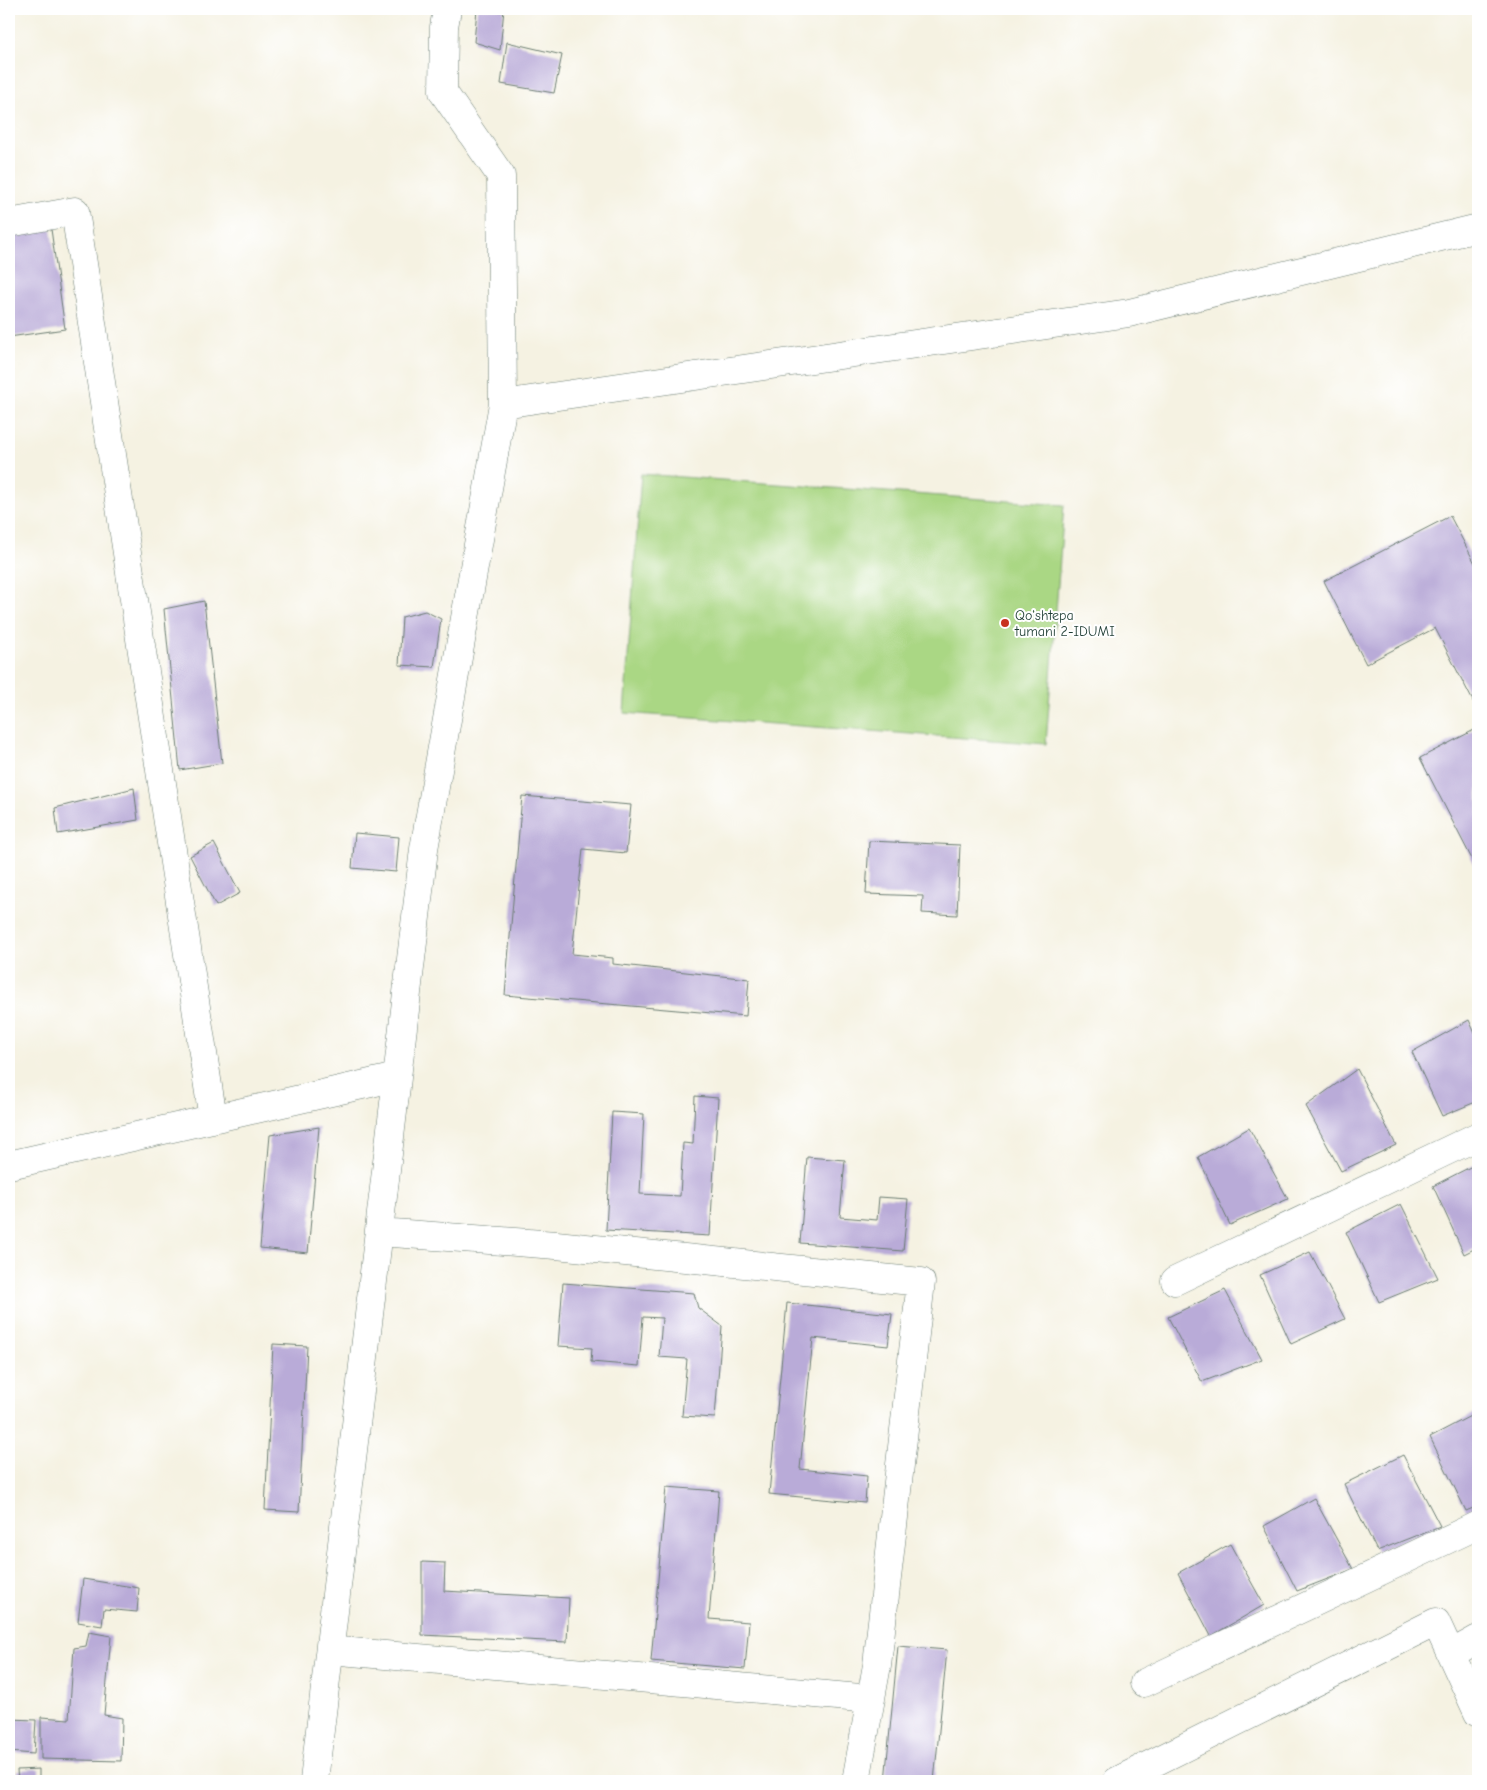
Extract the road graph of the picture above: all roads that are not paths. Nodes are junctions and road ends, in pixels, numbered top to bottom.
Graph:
1 (447, 9) edge
2 (9, 223) edge
3 (1478, 228) edge
4 (503, 404) junction
5 (397, 1078) junction
6 (213, 1119) junction
7 (1478, 1136) edge
8 (9, 1165) edge
9 (379, 1232) junction
10 (1175, 1281) dead end
11 (1478, 1525) edge
12 (1478, 1639) edge
13 (330, 1650) junction
14 (1451, 1654) junction
15 (1144, 1683) dead end
16 (871, 1699) junction
17 (1478, 1713) edge
18 (314, 1781) edge
19 (856, 1781) edge
20 (1117, 1781) edge

1 - 4 street
2 - 6 street
3 - 4 street
4 - 5 street
5 - 6 street
5 - 9 street
6 - 8 street
7 - 10 street
9 - 13 street
9 - 16 street
11 - 15 street
12 - 14 street
13 - 16 street
13 - 18 street
14 - 17 street
14 - 20 street
16 - 19 street

